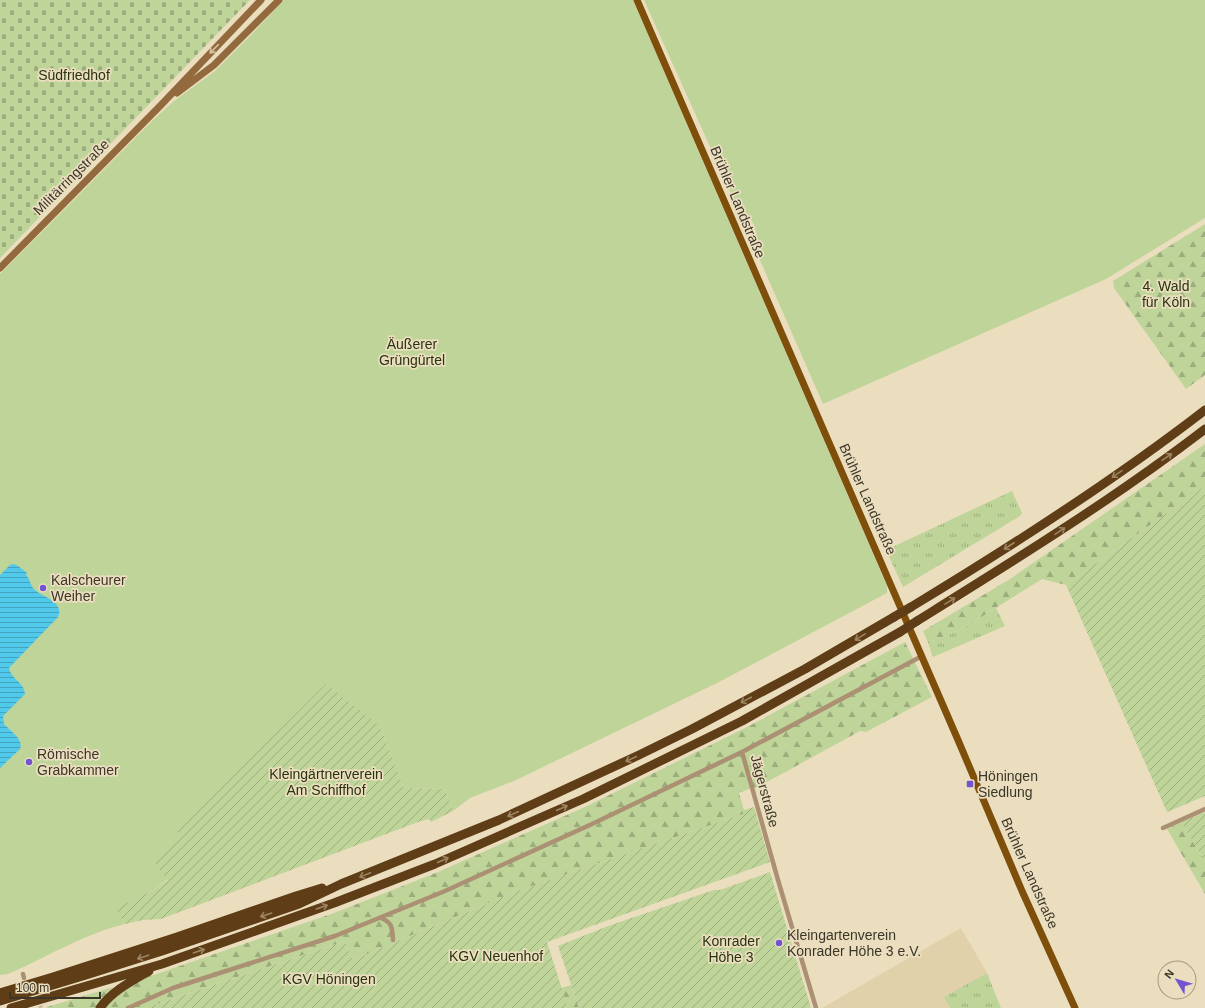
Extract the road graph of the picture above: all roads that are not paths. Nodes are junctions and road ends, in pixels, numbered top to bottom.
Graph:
1 (261, 0) edge
2 (279, 0) edge
3 (637, 0) edge
4 (160, 105) junction
5 (0, 268) edge
6 (1205, 410) edge
7 (1205, 428) edge
8 (922, 656) junction
9 (742, 752) junction
10 (1205, 809) edge
11 (1162, 828) dead end
12 (341, 884) junction
13 (381, 918) junction
14 (393, 940) dead end
15 (162, 964) junction
16 (0, 992) edge
17 (0, 1001) edge
18 (11, 1008) edge
19 (100, 1008) edge
20 (128, 1008) edge
21 (816, 1008) edge
22 (1075, 1008) edge

1 -> 4 main road, Militärringstraße
2 - 4 main road, Militärringstraße
3 - 8 main road, Brühler Landstraße
4 - 5 main road, Militärringstraße
6 -> 12 highway, bridge
15 -> 7 highway, bridge
8 - 9 street, Jägerstraße
8 - 22 main road, Brühler Landstraße
9 - 13 street
9 - 21 street, Jägerstraße
10 - 11 street
12 - 16 highway
12 -> 17 highway
13 - 14 street
13 - 20 street
15 - 18 highway
15 - 19 highway

